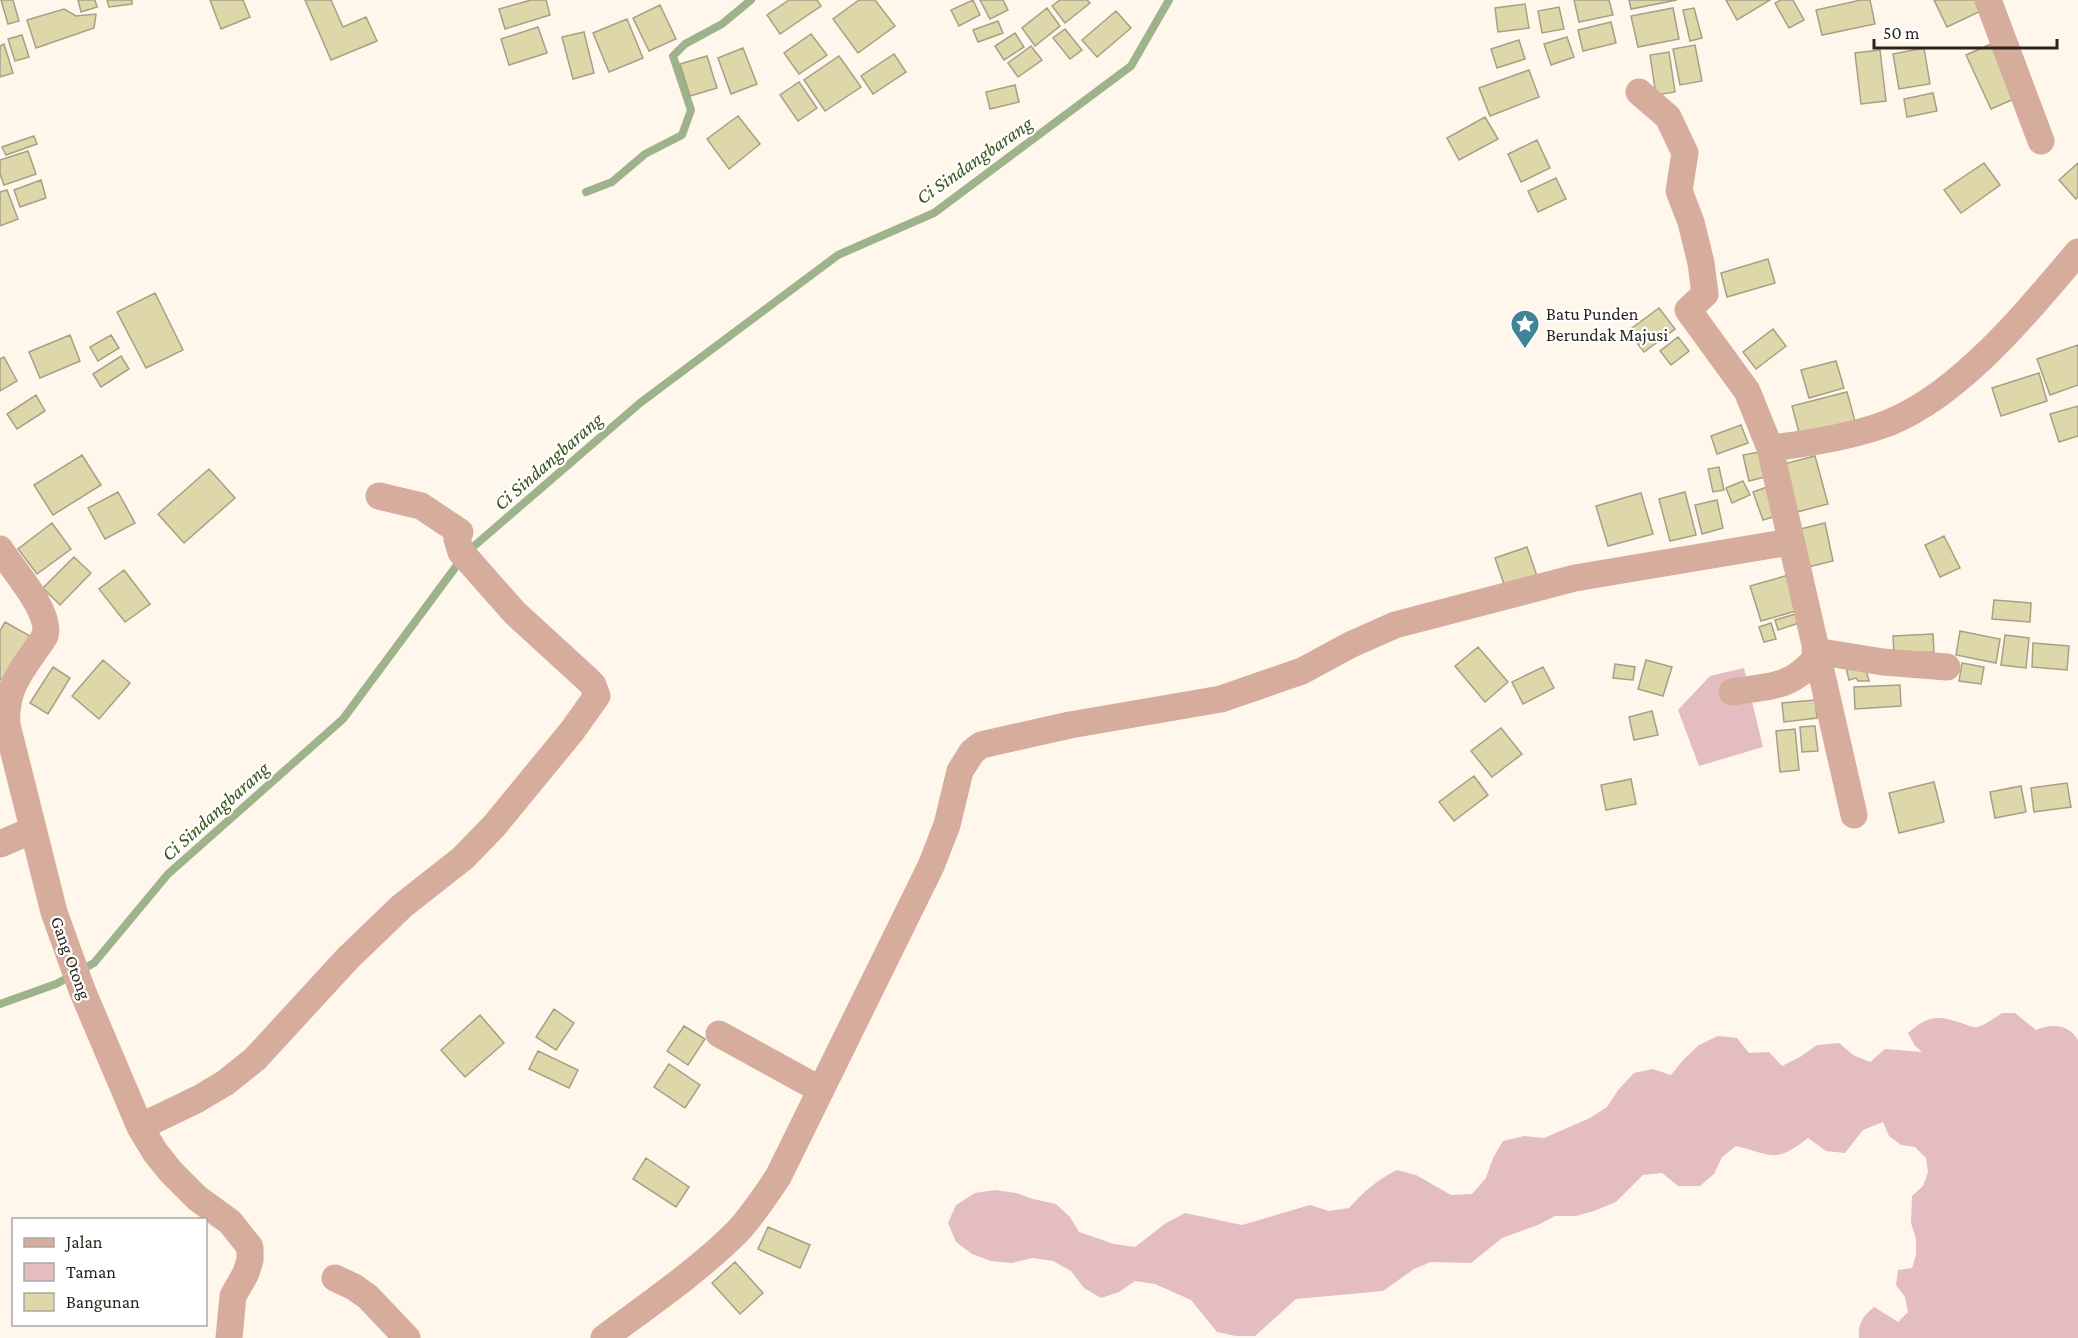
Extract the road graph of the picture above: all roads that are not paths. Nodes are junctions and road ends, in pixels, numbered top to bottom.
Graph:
1 (1989, 0) edge
2 (1639, 92) dead end
3 (2040, 141) dead end
4 (2078, 252) edge
5 (1770, 448) junction
6 (379, 496) dead end
7 (1790, 542) junction
8 (0, 549) edge
9 (1816, 654) junction
10 (1947, 667) dead end
11 (1732, 692) dead end
12 (4, 723) edge
13 (1854, 815) dead end
14 (33, 830) junction
15 (0, 844) edge
16 (719, 1034) dead end
17 (821, 1090) junction
18 (140, 1127) junction
19 (335, 1278) dead end
20 (228, 1338) edge
21 (407, 1338) edge
22 (604, 1338) edge

1 - 3 street
2 - 5 street
4 - 5 street
5 - 7 street
6 - 18 street
7 - 9 street
7 - 17 street
8 - 12 street, Gang Otong
9 - 10 street
9 - 11 street
9 - 13 street
12 - 14 street, Gang Otong
14 - 15 street
14 - 18 street, Gang Otong
16 - 17 street
17 - 22 street
18 - 20 street, Gang Otong
19 - 21 street

